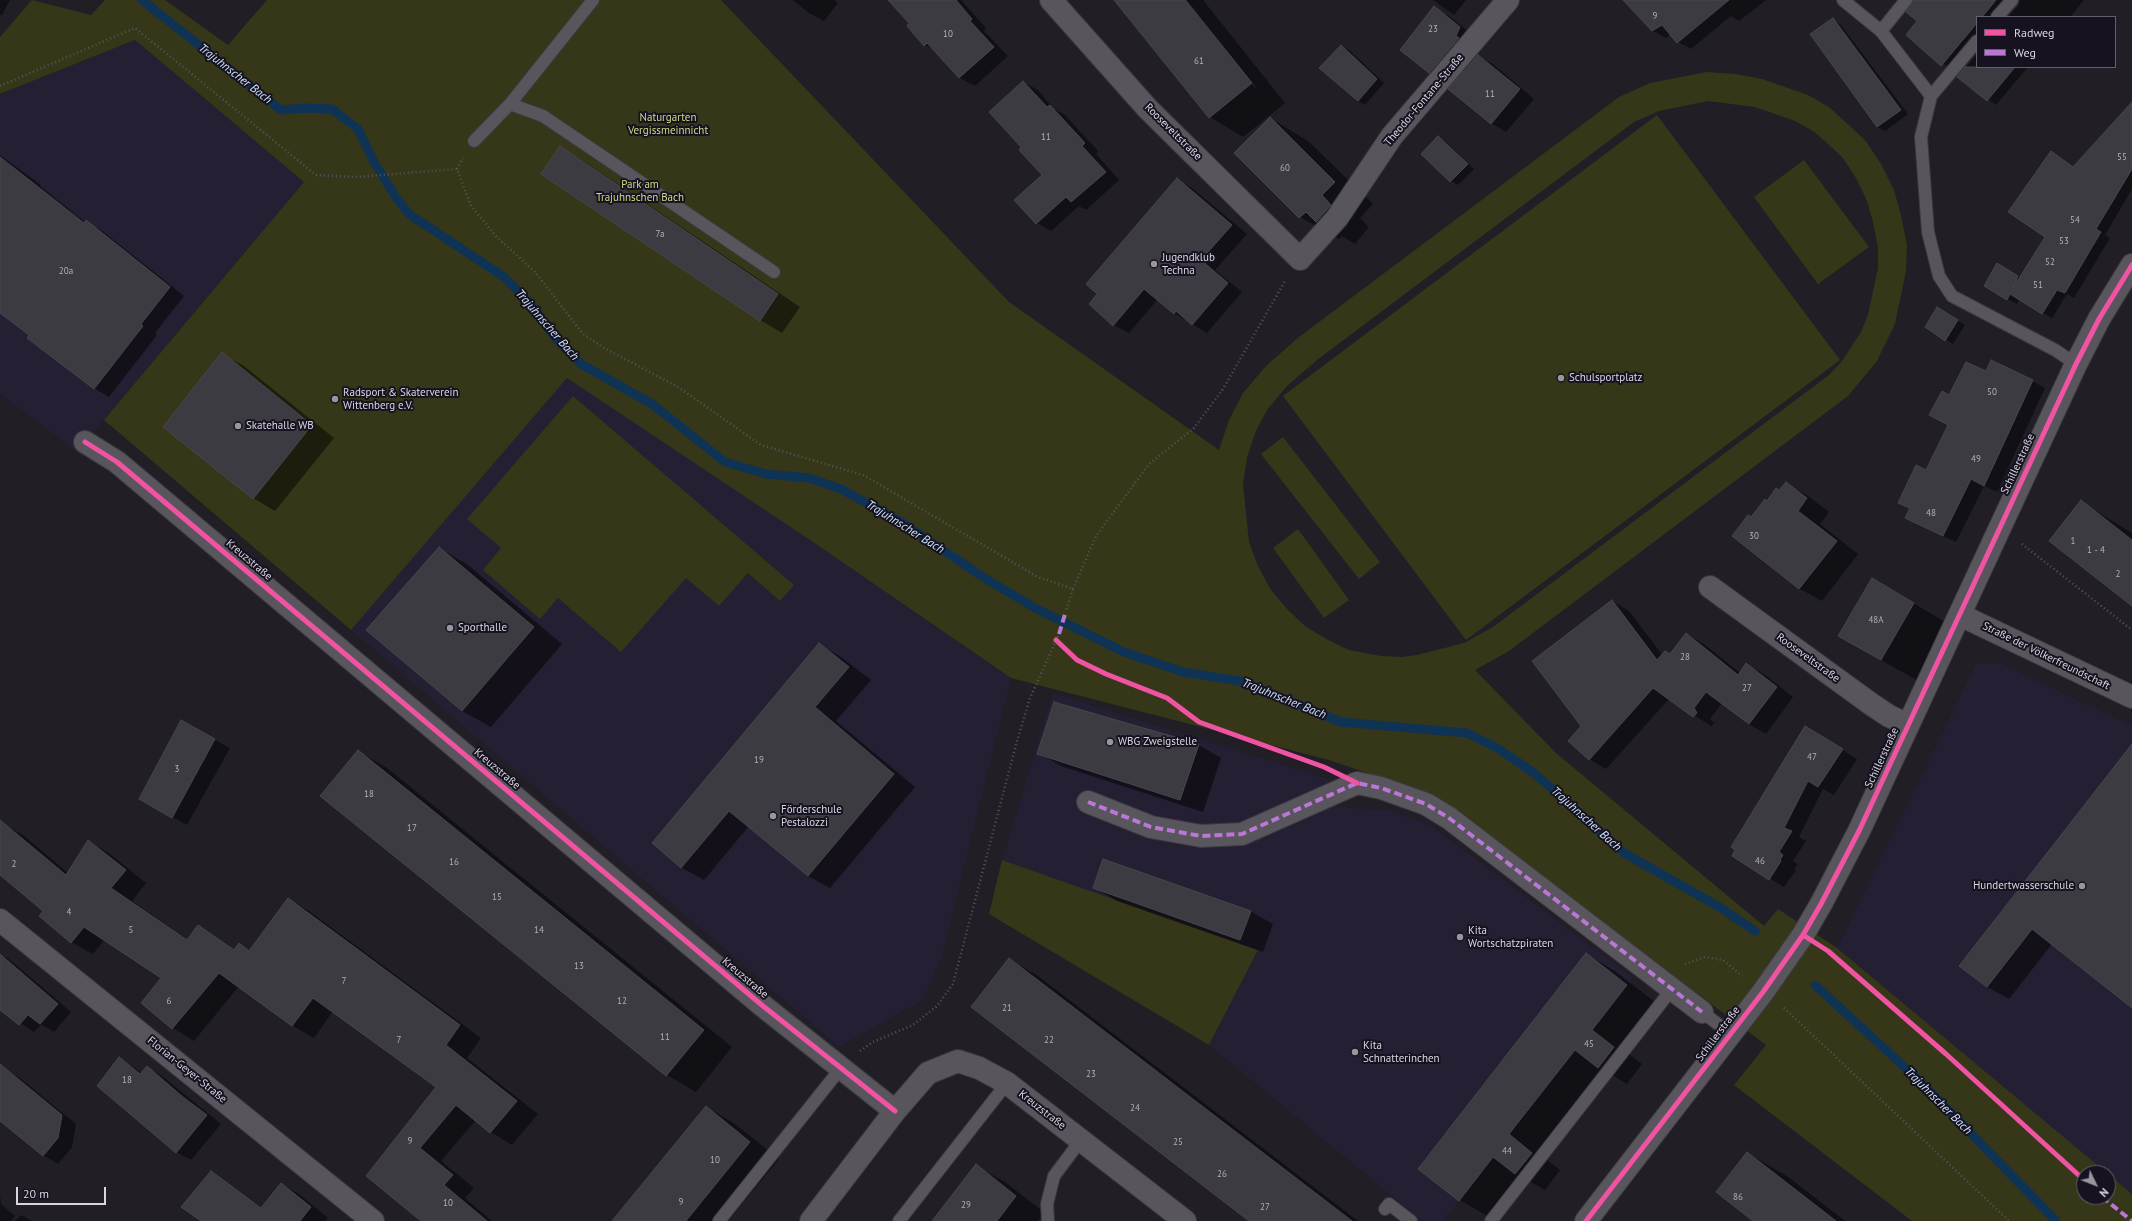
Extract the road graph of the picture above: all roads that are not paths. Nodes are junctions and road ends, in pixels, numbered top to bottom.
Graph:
1 (593, 0) edge
2 (1051, 0) edge
3 (1843, 0) edge
4 (1906, 0) edge
5 (2012, 0) edge
6 (1506, 1) edge
7 (1998, 16) edge
8 (1881, 31) junction
9 (1976, 42) edge
10 (1931, 96) junction
11 (510, 104) junction
12 (474, 141) dead end
13 (1300, 258) joint
14 (2132, 265) edge
15 (774, 272) dead end
16 (2076, 364) junction
17 (85, 442) dead end
18 (1710, 587) dead end
19 (1960, 615) junction
20 (2132, 697) edge
21 (1908, 725) junction
22 (1088, 802) dead end
23 (0, 920) edge
24 (1666, 984) junction
25 (1702, 1012) joint
26 (1731, 1034) junction
27 (841, 1068) junction
28 (1007, 1083) junction
29 (895, 1111) junction
30 (1081, 1140) junction
31 (1385, 1209) dead end
32 (373, 1221) edge
33 (719, 1221) edge
34 (811, 1221) edge
35 (899, 1221) edge
36 (1048, 1221) edge
37 (1185, 1221) edge
38 (1411, 1221) edge
39 (1491, 1221) edge
40 (1586, 1221) edge

1 - 11 lane
2 - 13 street, Rooseveltstraße
3 - 8 lane
4 - 8 lane
5 - 7 lane
6 - 13 street, Theodor-Fontane-Straße
8 - 10 lane
9 - 10 lane
10 - 16 lane
11 - 12 lane
11 - 15 lane
14 - 16 street, Schillerstraße
16 - 19 street, Schillerstraße
17 - 27 street, Kreuzstraße
18 - 21 street, Rooseveltstraße
19 - 20 street, Straße der Völkerfreundschaft
19 - 21 street, Schillerstraße
21 - 26 street, Schillerstraße
22 - 24 street
23 - 32 street, Florian-Geyer-Straße
24 - 25 street
24 - 39 lane
25 - 26 lane
26 - 40 street, Schillerstraße
27 - 29 street, Kreuzstraße
27 - 33 lane
28 - 29 street, Kreuzstraße
28 - 30 street, Kreuzstraße
28 - 35 lane
29 - 34 street, Kreuzstraße
30 - 36 lane
30 - 37 street, Kreuzstraße
31 - 38 lane

